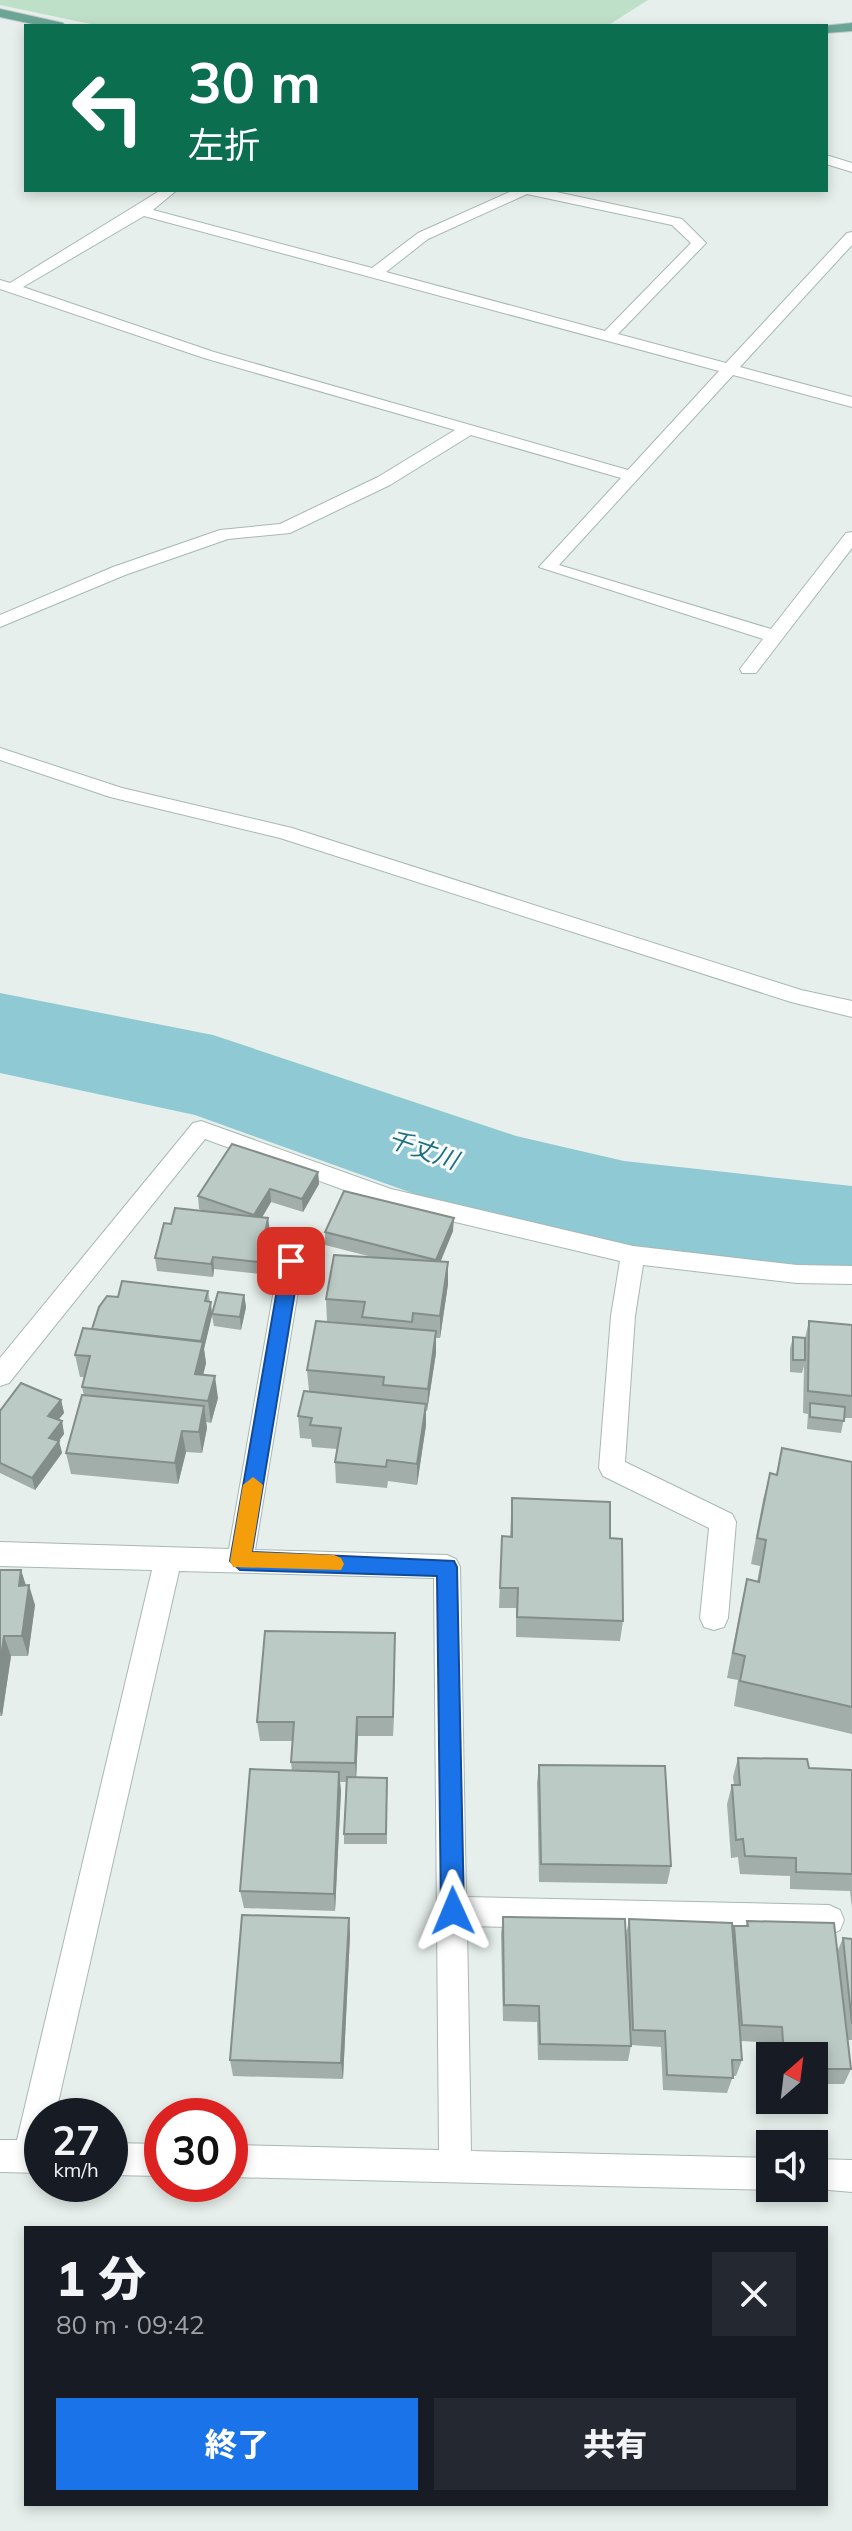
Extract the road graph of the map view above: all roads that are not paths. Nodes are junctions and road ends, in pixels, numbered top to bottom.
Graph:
1 (0, 13) edge
2 (50, 24) edge
3 (852, 27) edge
4 (828, 29) edge
5 (828, 160) edge
6 (852, 168) edge
7 (167, 192) edge
8 (522, 192) edge
9 (536, 192) edge
10 (142, 211) junction
11 (852, 236) edge
12 (375, 273) junction
13 (6, 285) edge
14 (609, 335) junction
15 (732, 367) junction
16 (852, 402) edge
17 (469, 429) junction
18 (632, 476) junction
19 (852, 537) edge
20 (0, 622) edge
21 (774, 636) junction
22 (749, 669) dead end
23 (0, 754) edge
24 (852, 1009) edge
25 (633, 1255) junction
26 (291, 1261) dead end
27 (852, 1275) edge
28 (0, 1376) edge
29 (0, 1554) edge
30 (168, 1559) junction
31 (240, 1561) junction
32 (714, 1618) dead end
33 (453, 1911) junction
34 (829, 1920) edge
35 (38, 2098) edge
36 (248, 2161) edge
37 (455, 2166) junction
38 (756, 2174) edge
39 (828, 2175) edge
40 (852, 2176) edge

1 - 2 main road
3 - 4 main road
5 - 6 street
7 - 10 street
8 - 12 street
9 - 14 street
10 - 12 street
10 - 13 street
11 - 15 street
12 - 14 street
13 - 17 street
14 - 15 street
15 - 16 street
15 - 18 street
17 - 18 street
17 - 20 street
18 - 21 street
19 - 21 street
21 - 22 street
23 - 24 street
25 - 27 street
25 - 28 street
25 - 32 street
26 - 31 street
29 - 30 street
30 - 31 street
30 - 35 street
31 - 33 street
33 - 34 street
33 - 37 street
36 - 37 street
37 - 38 street
39 - 40 street

